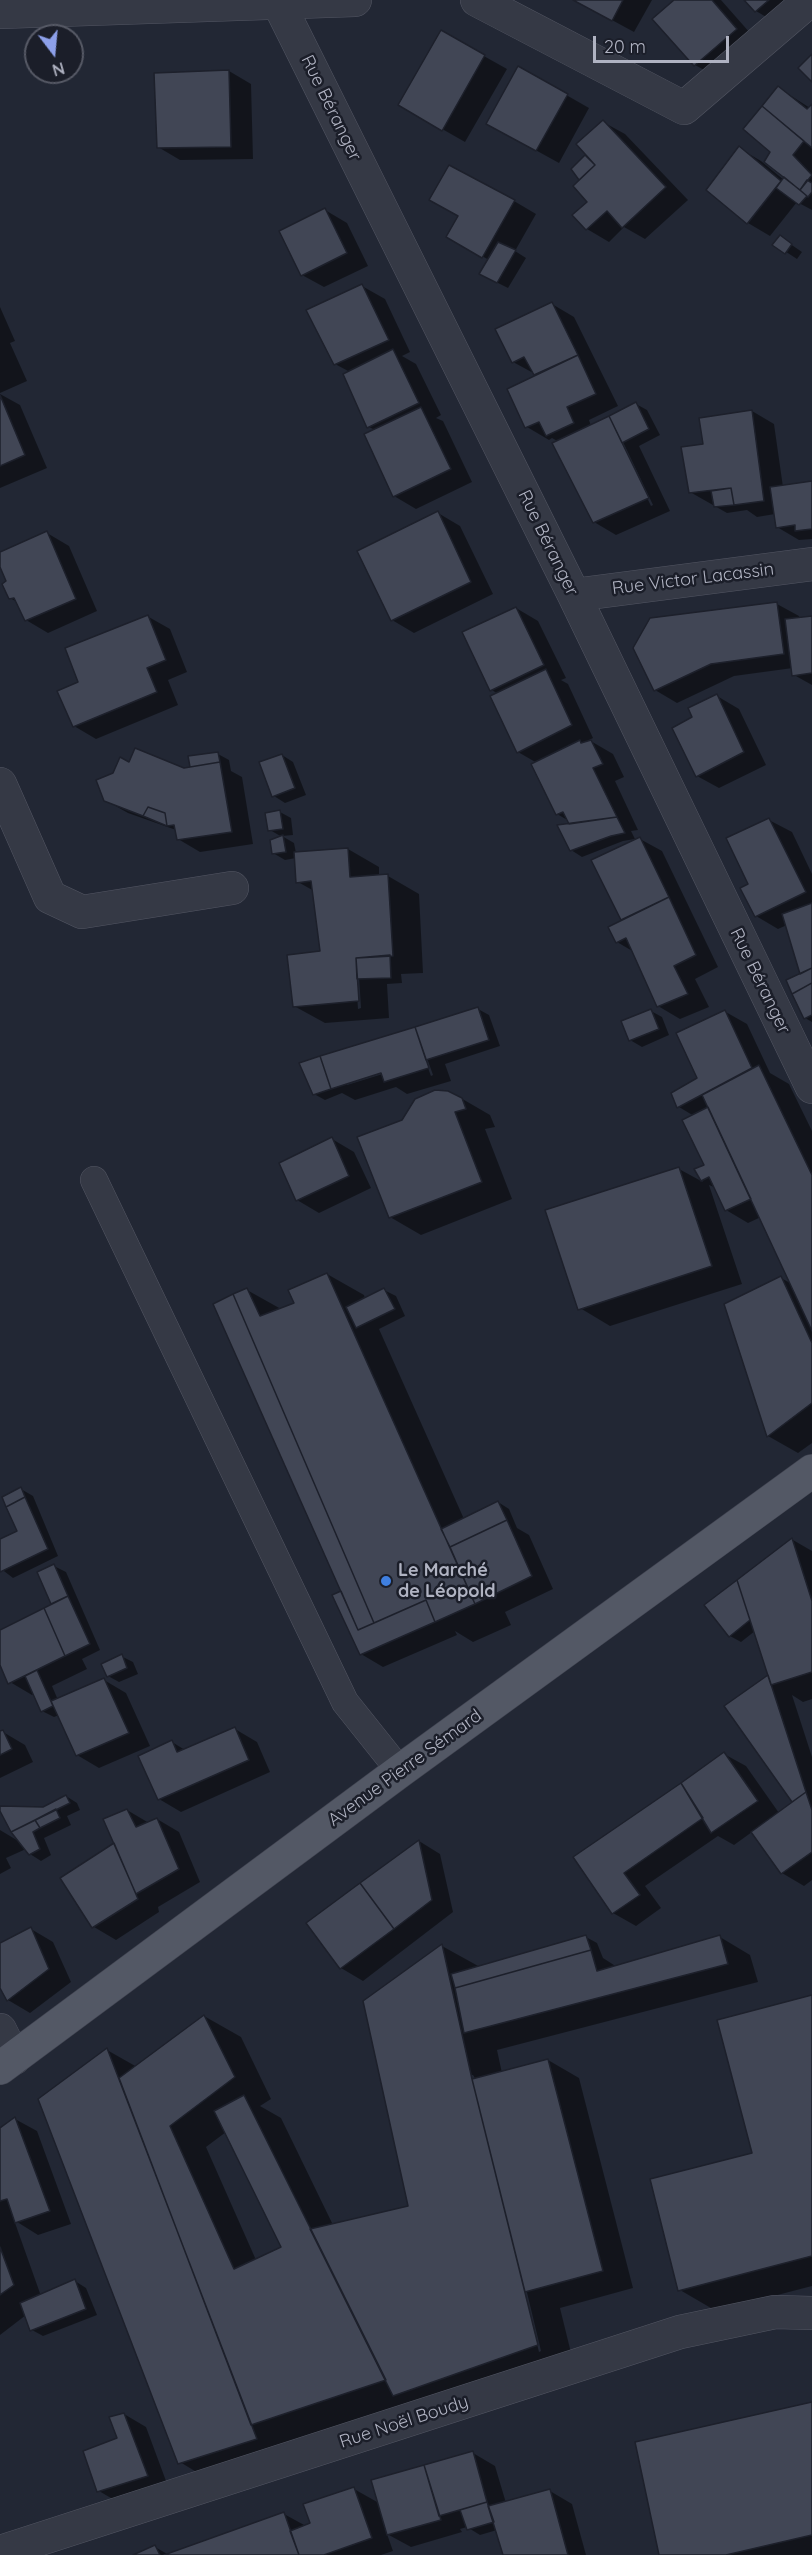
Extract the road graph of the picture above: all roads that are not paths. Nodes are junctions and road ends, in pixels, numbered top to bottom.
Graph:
1 (356, 0) edge
2 (477, 0) edge
3 (810, 0) edge
4 (278, 2) junction
5 (0, 12) edge
6 (812, 564) edge
7 (574, 595) junction
8 (0, 784) edge
9 (232, 888) dead end
10 (812, 1087) edge
11 (94, 1180) dead end
12 (812, 1471) edge
13 (400, 1771) junction
14 (5, 2052) edge
15 (812, 2313) edge
16 (0, 2552) edge

1 - 4 street
2 - 3 street
4 - 5 street
4 - 7 street, Rue Béranger
6 - 7 street, Rue Victor Lacassin
7 - 10 street, Rue Béranger
8 - 9 street
11 - 13 lane
12 - 13 main road, Avenue Pierre Sémard
13 - 14 main road, Avenue Pierre Sémard
15 - 16 street, Rue Noël Boudy

